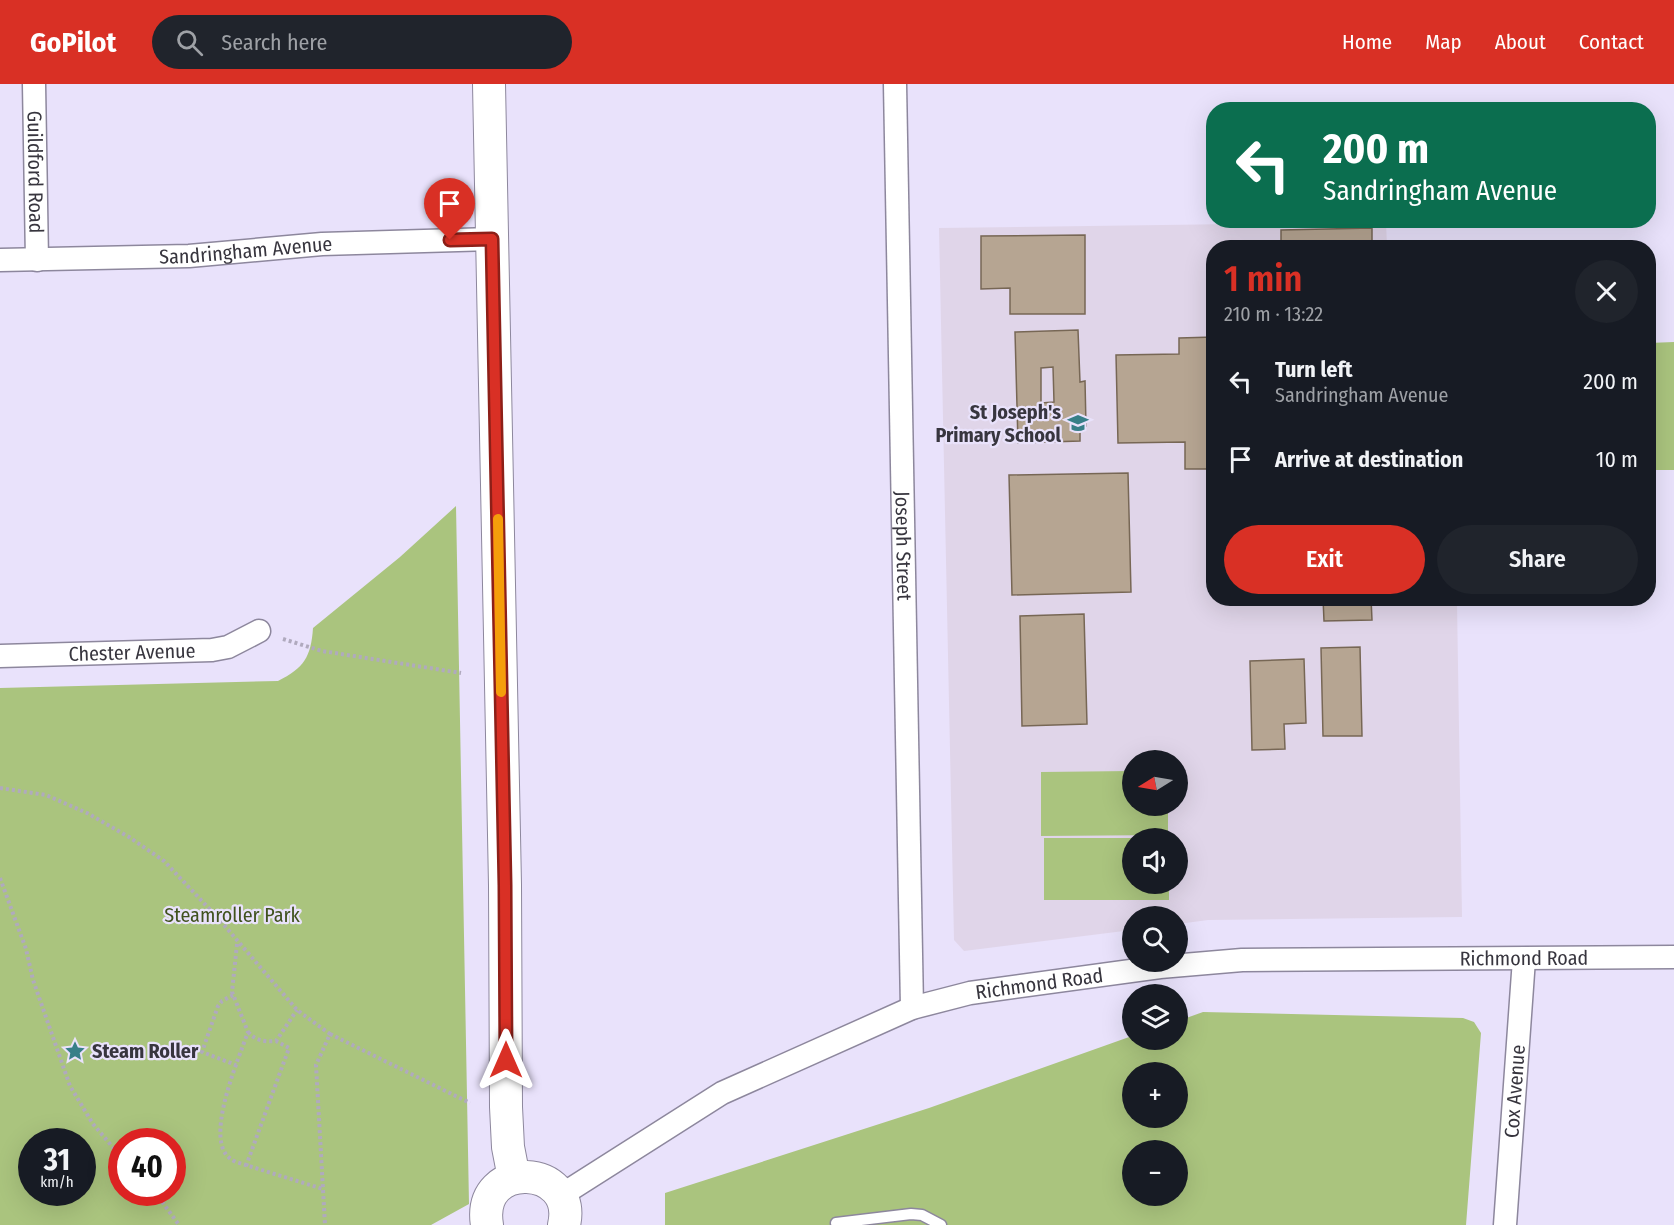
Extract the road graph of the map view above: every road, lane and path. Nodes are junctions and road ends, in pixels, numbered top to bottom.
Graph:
1 (34, 84) edge
2 (489, 84) edge
3 (895, 84) edge
4 (492, 239) junction
5 (0, 260) edge
6 (37, 260) junction
7 (259, 632) joint
8 (0, 656) edge
9 (461, 673) dead end
10 (0, 788) edge
11 (0, 878) edge
12 (237, 943) junction
13 (1674, 957) edge
14 (1524, 958) junction
15 (233, 995) junction
16 (912, 1008) junction
17 (297, 1010) junction
18 (248, 1032) junction
19 (330, 1034) junction
20 (276, 1041) junction
21 (236, 1065) junction
22 (470, 1103) dead end
23 (108, 1142) edge
24 (246, 1166) junction
25 (514, 1178) junction
26 (323, 1189) junction
27 (165, 1206) edge
28 (562, 1210) edge
29 (837, 1223) dead end
30 (179, 1225) edge
31 (325, 1225) edge
32 (487, 1225) edge
33 (941, 1225) edge
34 (1505, 1225) edge

1 - 6 street, Guildford Road
2 - 4 street
3 - 16 street, Joseph Street
4 - 6 street, Sandringham Avenue
4 - 25 street
5 - 6 street, Sandringham Avenue
7 - 8 street, Chester Avenue
7 - 9 path
10 - 12 path
11 - 23 path
12 - 15 path
12 - 17 path
13 - 14 street, Richmond Road
14 - 16 street, Richmond Road
14 - 34 street, Cox Avenue
15 - 18 path
15 - 21 path
16 - 28 street, Richmond Road
17 - 19 path
17 - 20 path
18 - 20 path
18 - 21 path
19 - 22 path
19 - 26 path
20 - 24 path
21 - 24 path
24 - 26 path
25 - 28 street
25 - 32 street
26 - 31 path
27 - 30 path
29 - 33 lane

